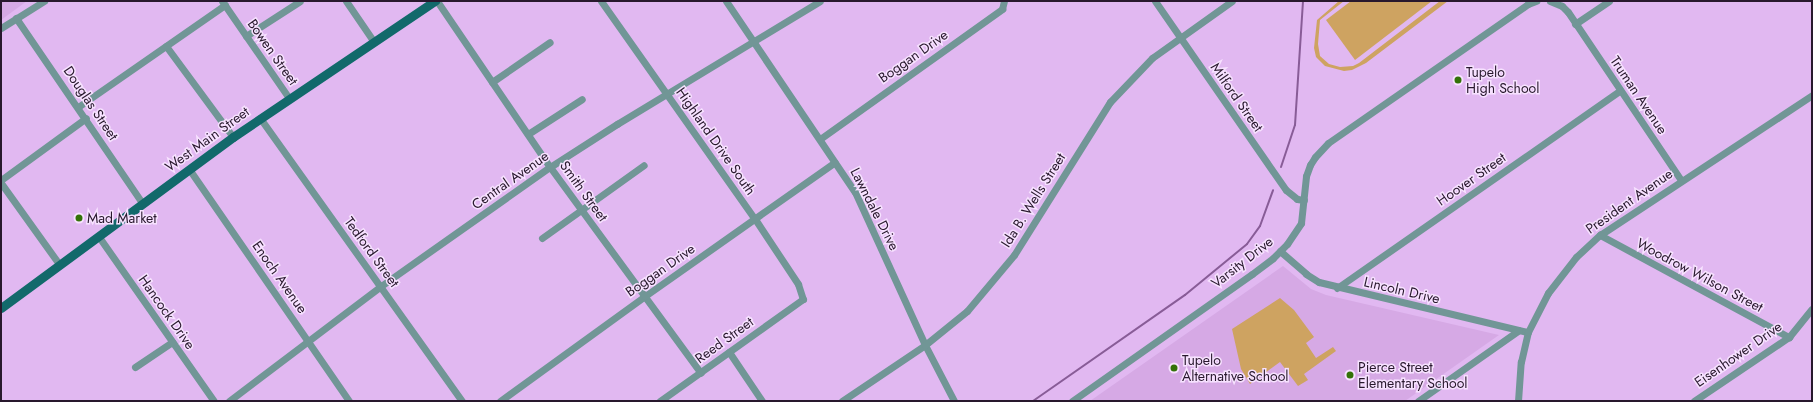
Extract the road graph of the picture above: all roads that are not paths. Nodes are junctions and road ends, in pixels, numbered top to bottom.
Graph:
1 (44, 1) edge
2 (300, 1) edge
3 (346, 1) edge
4 (436, 1) edge
5 (601, 1) edge
6 (726, 1) edge
7 (820, 1) edge
8 (1004, 1) edge
9 (1155, 1) edge
10 (1232, 1) edge
11 (1536, 1) edge
12 (1550, 1) edge
13 (1610, 1) edge
14 (223, 3) edge
15 (16, 18) junction
16 (1575, 24) junction
17 (1, 28) edge
18 (246, 36) junction
19 (1180, 37) junction
20 (374, 42) junction
21 (550, 42) dead end
22 (754, 42) junction
23 (166, 46) junction
24 (492, 82) junction
25 (1619, 91) junction
26 (667, 95) junction
27 (1812, 95) edge
28 (289, 98) junction
29 (582, 99) dead end
30 (78, 107) junction
31 (86, 118) junction
32 (260, 118) junction
33 (528, 134) junction
34 (233, 137) junction
35 (820, 139) junction
36 (835, 162) junction
37 (644, 165) dead end
38 (550, 167) junction
39 (189, 169) junction
40 (1, 180) edge
41 (1681, 180) junction
42 (1, 184) edge
43 (1304, 200) junction
44 (143, 204) junction
45 (582, 210) junction
46 (755, 219) junction
47 (1600, 234) junction
48 (99, 237) junction
49 (542, 238) dead end
50 (1280, 250) junction
51 (59, 264) junction
52 (381, 286) junction
53 (1337, 288) junction
54 (645, 296) junction
55 (803, 299) joint
56 (1, 308) edge
57 (1812, 309) edge
58 (1518, 330) junction
59 (1528, 332) junction
60 (1789, 337) junction
61 (308, 340) junction
62 (172, 342) junction
63 (925, 346) junction
64 (729, 352) junction
65 (135, 367) dead end
66 (701, 373) junction
67 (1074, 400) edge
68 (214, 401) edge
69 (229, 401) edge
70 (350, 401) edge
71 (462, 401) edge
72 (500, 401) edge
73 (660, 401) edge
74 (762, 401) edge
75 (842, 401) edge
76 (954, 401) edge
77 (1418, 401) edge
78 (1518, 401) edge
79 (1694, 401) edge

1 - 15 street
2 - 18 street
3 - 20 street
4 - 20 main road, West Main Street
4 - 24 street, Smith Street
5 - 26 street, Highland Drive South
6 - 22 street, Lawndale Drive
7 - 22 street, Central Avenue
8 - 35 street, Boggan Drive
9 - 19 street, Milford Street
10 - 19 street, Ida B. Wells Street
11 - 43 street, Varsity Drive
12 - 16 street
13 - 16 street
14 - 18 street, Bowen Street
14 - 23 street
15 - 17 street
15 - 30 street, Douglas Street
16 - 25 street, Truman Avenue
18 - 28 street, Bowen Street
19 - 43 street, Milford Street
19 - 63 street, Ida B. Wells Street
20 - 28 main road, West Main Street
21 - 24 street
22 - 26 street, Central Avenue
22 - 35 street, Lawndale Drive
23 - 30 street
23 - 34 street
24 - 33 street, Smith Street
25 - 41 street, Truman Avenue
25 - 53 street, Hoover Street
26 - 38 street, Central Avenue
26 - 46 street, Highland Drive South
27 - 41 street, President Avenue
28 - 32 main road, West Main Street
29 - 33 street
30 - 31 street, Douglas Street
31 - 40 street
31 - 44 street, Douglas Street
32 - 34 main road, West Main Street
32 - 52 street, Tedford Street
33 - 38 street, Smith Street
34 - 39 main road, West Main Street
35 - 36 street, Lawndale Drive
36 - 46 street, Boggan Drive
36 - 63 street, Lawndale Drive
37 - 45 street
38 - 45 street, Smith Street
38 - 52 street, Central Avenue
39 - 44 main road, West Main Street
39 - 61 street, Enoch Avenue
41 - 47 street, President Avenue
42 - 51 street
43 - 50 street, Varsity Drive
44 - 48 main road, West Main Street
45 - 49 street
45 - 54 street, Smith Street
46 - 54 street, Boggan Drive
46 - 55 street, Highland Drive South
47 - 59 street, President Avenue
47 - 60 street, Woodrow Wilson Street
48 - 51 main road, West Main Street
48 - 62 street, Hancock Drive
50 - 53 street, Lincoln Drive
50 - 67 street, Varsity Drive
51 - 56 main road, West Main Street
52 - 61 street, Central Avenue
52 - 71 street, Tedford Street
53 - 58 street, Lincoln Drive
54 - 66 street, Smith Street
54 - 72 street, Boggan Drive
55 - 64 street, Reed Street
57 - 60 street, Eisenhower Drive
58 - 59 street, Lincoln Drive
58 - 77 street
59 - 78 street, President Avenue
60 - 79 street, Eisenhower Drive
61 - 69 street, Central Avenue
61 - 70 street, Enoch Avenue
62 - 65 street
62 - 68 street, Hancock Drive
63 - 75 street, Ida B. Wells Street
63 - 76 street, Lawndale Drive
64 - 66 street, Reed Street
64 - 74 street
66 - 73 street, Reed Street

